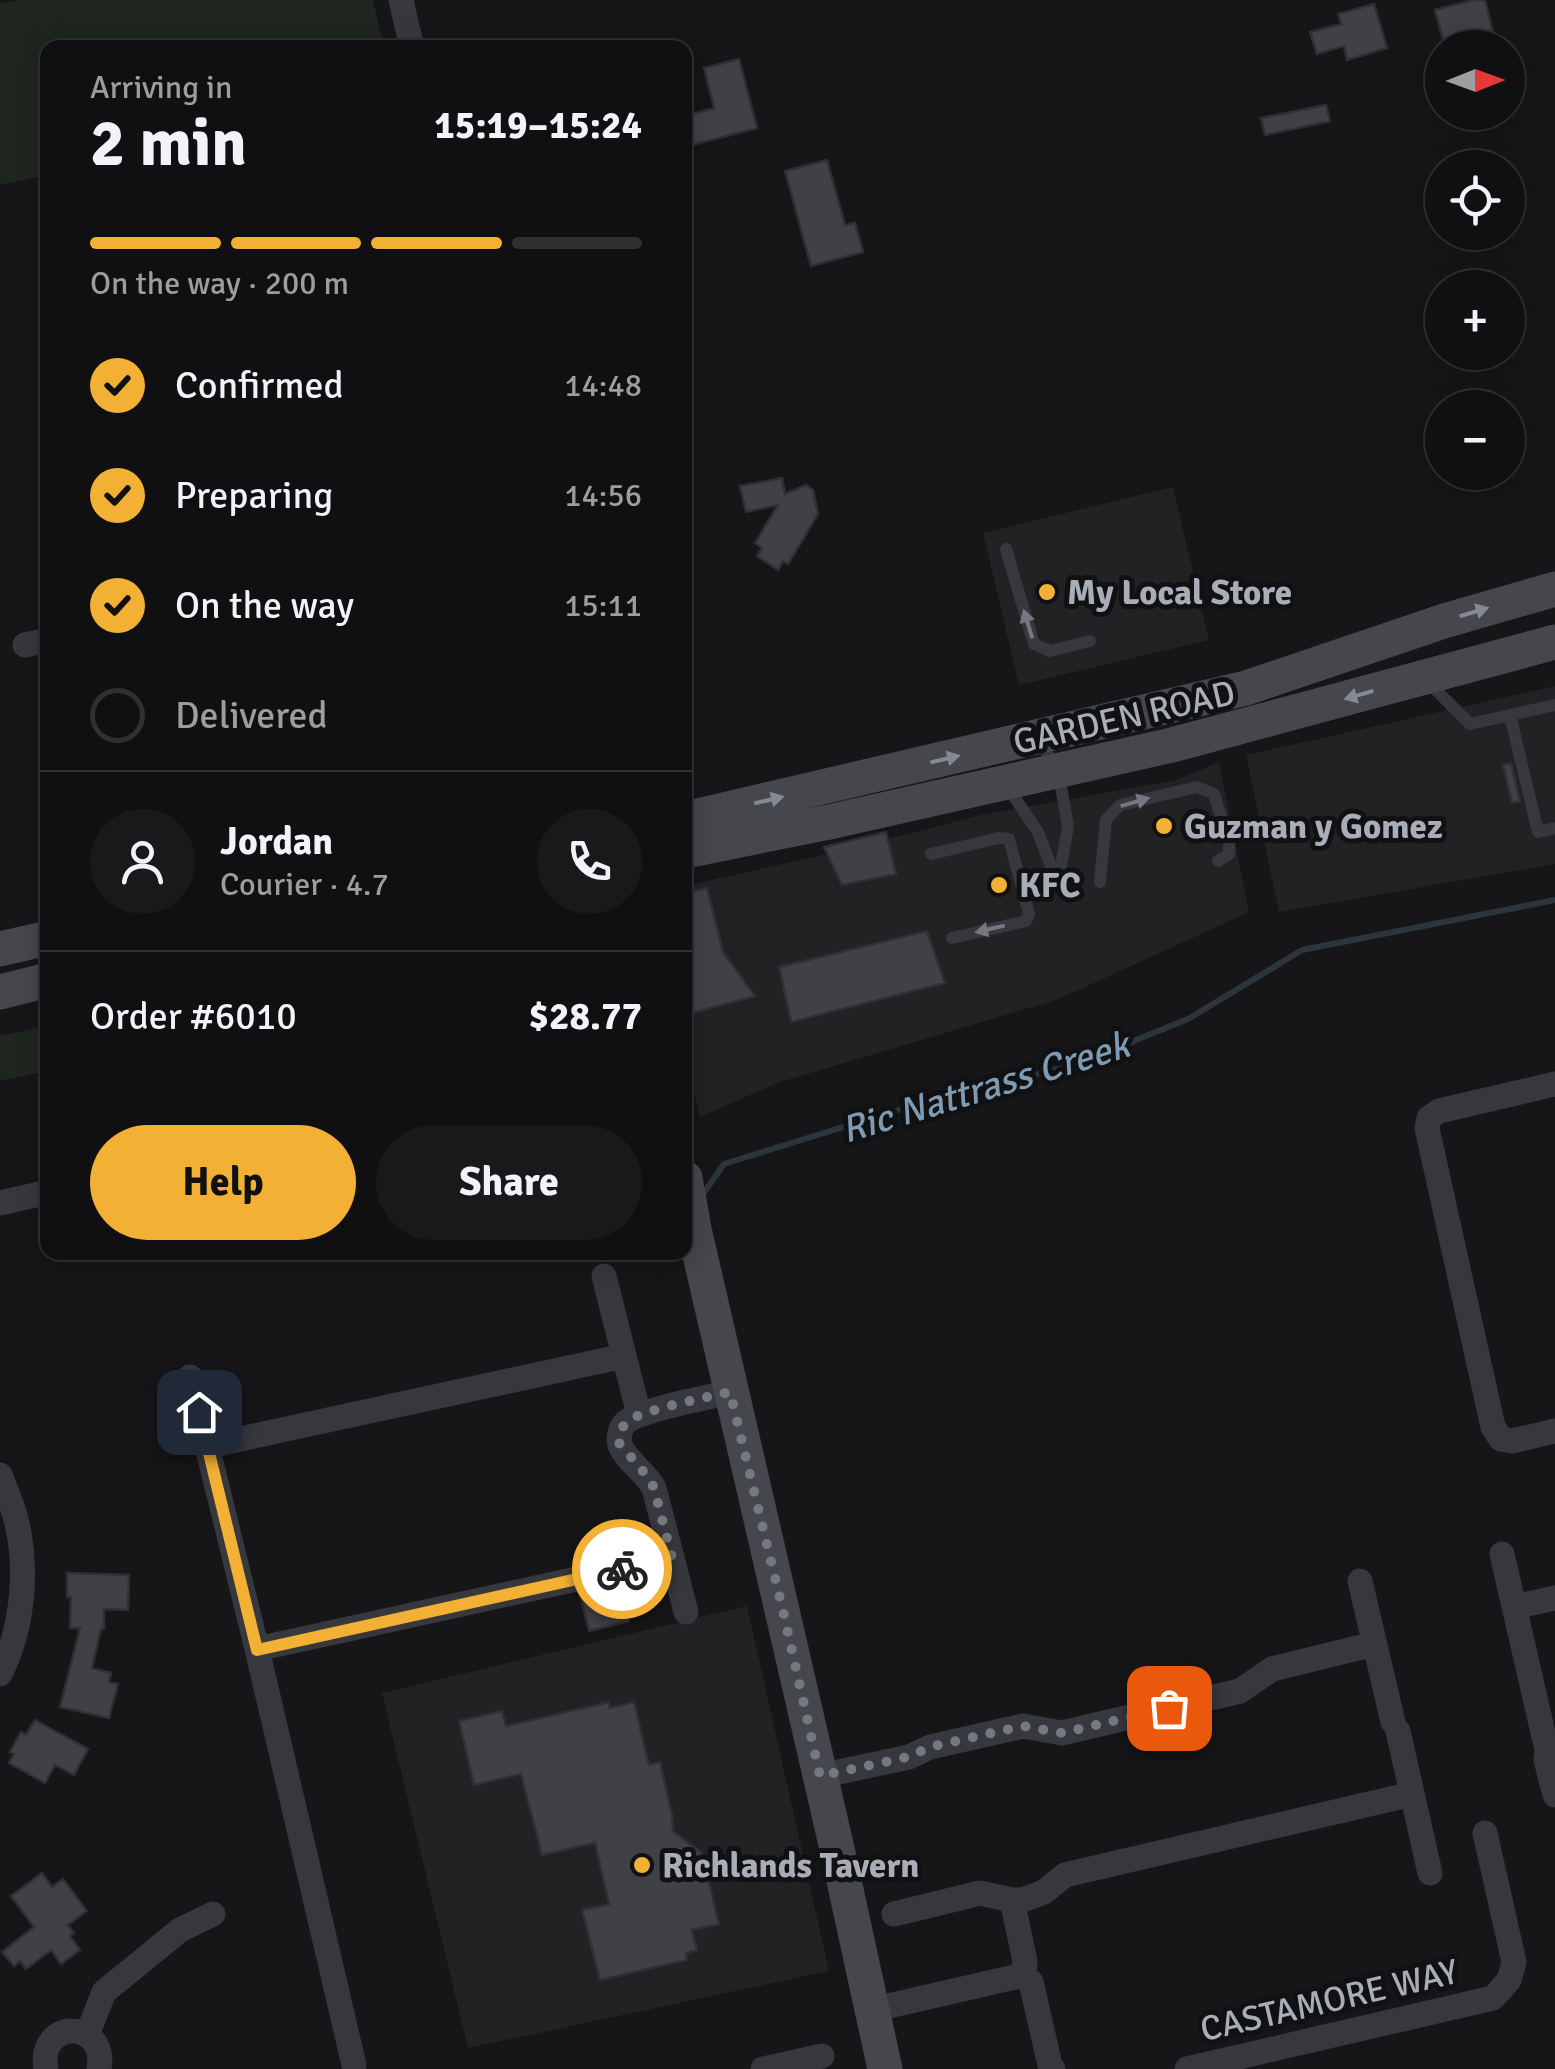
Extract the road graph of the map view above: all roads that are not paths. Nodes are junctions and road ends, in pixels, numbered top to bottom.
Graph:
1 (401, 0) edge
2 (410, 40) edge
3 (1006, 549) dead end
4 (1555, 590) edge
5 (1090, 641) dead end
6 (1555, 642) edge
7 (1423, 677) junction
8 (1555, 705) edge
9 (1510, 715) junction
10 (1037, 738) junction
11 (1058, 770) junction
12 (1004, 782) junction
13 (692, 817) edge
14 (1555, 828) edge
15 (692, 850) edge
16 (931, 854) dead end
17 (1218, 861) dead end
18 (1100, 882) dead end
19 (952, 938) dead end
20 (40, 940) edge
21 (0, 949) edge
22 (40, 982) edge
23 (0, 992) edge
24 (1555, 1084) edge
25 (40, 1194) edge
26 (0, 1203) edge
27 (692, 1218) edge
28 (604, 1276) dead end
29 (624, 1356) junction
30 (190, 1377) dead end
31 (730, 1392) junction
32 (640, 1415) junction
33 (1555, 1432) edge
34 (208, 1446) junction
35 (0, 1475) edge
36 (1502, 1554) dead end
37 (672, 1558) junction
38 (1360, 1581) dead end
39 (1555, 1598) edge
40 (1514, 1607) junction
41 (686, 1612) dead end
42 (1374, 1644) junction
43 (257, 1650) junction
44 (0, 1674) edge
45 (1551, 1749) edge
46 (820, 1776) junction
47 (1412, 1794) junction
48 (1555, 1795) edge
49 (1484, 1834) dead end
50 (1430, 1874) dead end
51 (1012, 1900) junction
52 (213, 1914) dead end
53 (894, 1914) dead end
54 (1024, 1976) junction
55 (872, 2010) junction
56 (87, 2035) junction
57 (822, 2056) dead end
58 (354, 2065) dead end
59 (45, 2068) edge
60 (36, 2069) edge
61 (99, 2069) edge
62 (764, 2069) edge
63 (885, 2069) edge
64 (1053, 2069) edge
65 (1187, 2069) edge

1 - 2 street
5 -> 3 lane
10 -> 4 main road, GARDEN ROAD
6 - 7 main road, GARDEN ROAD
7 - 9 lane
7 -> 11 main road, GARDEN ROAD
8 - 9 lane
9 - 14 lane
10 - 11 lane
13 -> 10 main road, GARDEN ROAD
11 - 12 main road, GARDEN ROAD
11 - 12 lane
12 - 15 main road, GARDEN ROAD
16 -> 19 lane
18 -> 17 lane
20 - 21 main road
22 - 23 main road
24 - 33 street
25 - 26 street
27 - 31 main road
28 - 29 street
29 - 32 street
29 - 34 street
30 - 34 street
31 - 32 street
31 - 46 main road
32 - 37 street
34 - 43 street
35 - 44 street
36 - 40 street
37 - 41 street
37 - 43 street
38 - 42 street
39 - 40 street
40 - 45 street
42 - 46 street
42 - 47 street
43 - 58 street
45 - 48 street
46 - 55 main road
47 - 50 street
47 - 51 street
49 - 65 street, CASTAMORE WAY
51 - 53 street
51 - 54 street
52 - 56 street
54 - 55 street
54 - 64 street
55 - 63 main road
56 - 59 street
56 - 61 street
57 - 62 street
59 - 60 street

